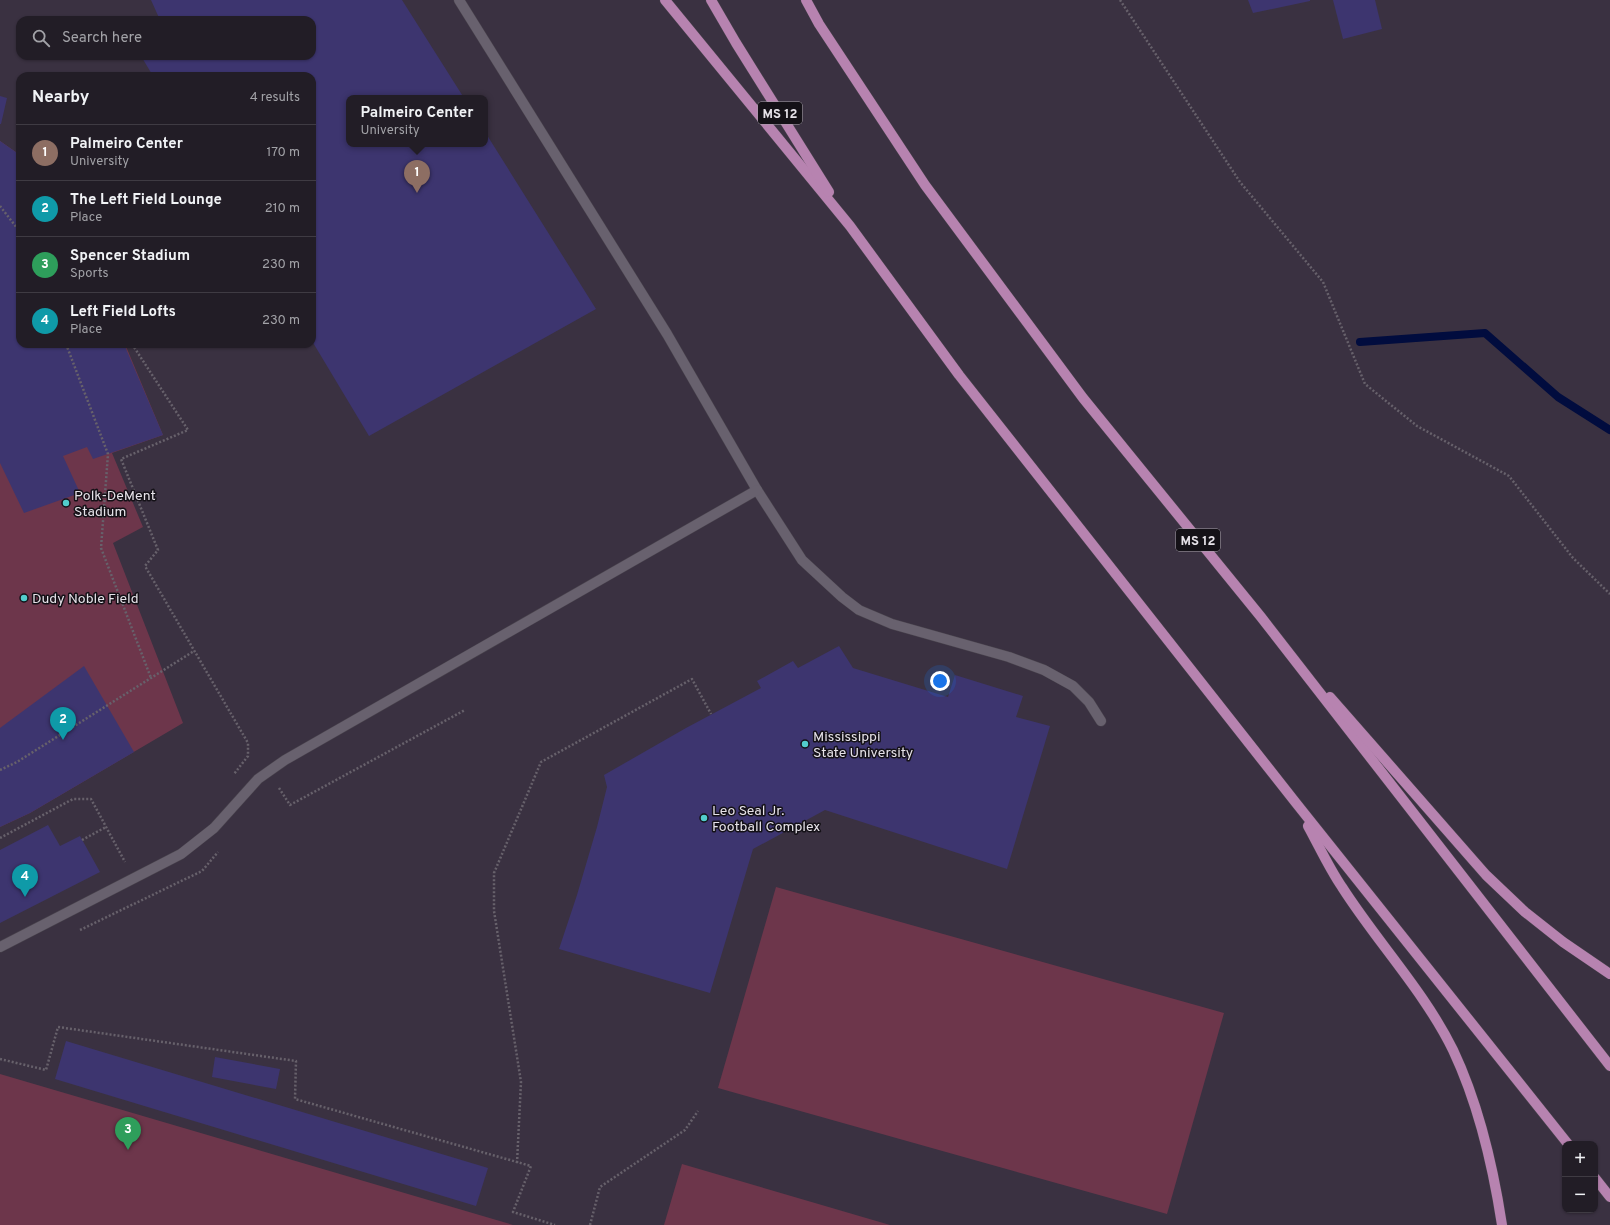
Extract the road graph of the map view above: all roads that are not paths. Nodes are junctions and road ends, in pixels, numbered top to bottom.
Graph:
1 (459, 0) edge
2 (665, 0) edge
3 (711, 0) edge
4 (806, 0) edge
5 (850, 226) junction
6 (757, 490) junction
7 (1261, 617) junction
8 (1101, 721) dead end
9 (1296, 803) junction
10 (0, 947) edge
11 (1610, 974) edge
12 (1610, 1066) edge
13 (1566, 1141) edge
14 (1598, 1182) edge
15 (1610, 1197) edge
16 (1502, 1225) edge

1 - 6 lane
2 - 5 main road
3 - 5 main road, MS 12
4 - 7 main road, MS 12
5 - 9 main road, MS 12
6 - 8 lane
6 - 10 lane
7 - 11 main road
7 - 12 main road, MS 12
9 - 13 main road, MS 12
9 - 16 main road
14 - 15 main road

